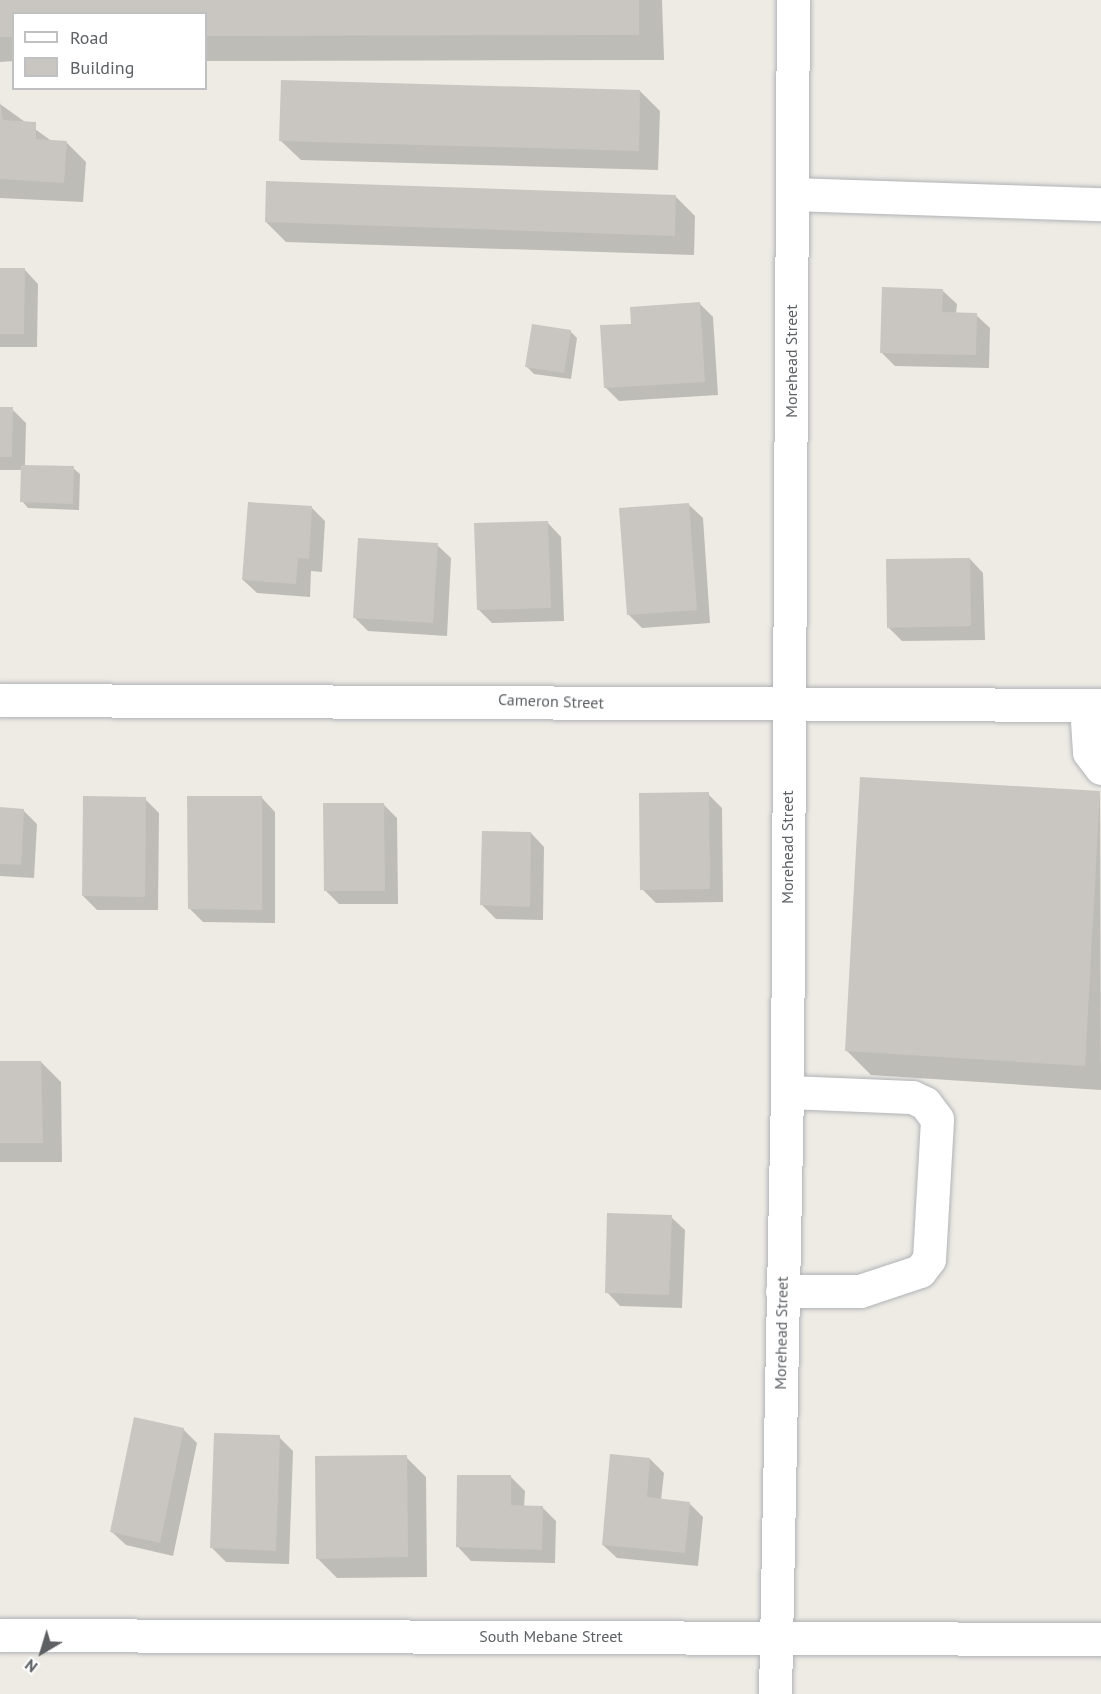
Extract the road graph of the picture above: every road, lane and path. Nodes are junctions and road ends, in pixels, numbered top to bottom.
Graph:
1 (794, 0) edge
2 (793, 194) junction
3 (1101, 204) edge
4 (0, 700) edge
5 (1094, 705) edge
6 (787, 708) junction
7 (1101, 768) edge
8 (787, 1092) junction
9 (782, 1291) junction
10 (0, 1635) edge
11 (774, 1636) junction
12 (1101, 1639) edge
13 (775, 1694) edge

1 - 2 street, Morehead Street
2 - 3 street
2 - 6 street, Morehead Street
4 - 6 street, Cameron Street
5 - 6 street, Cameron Street
5 - 7 street
6 - 8 street, Morehead Street
8 - 9 street, Morehead Street
8 - 9 street
9 - 11 street, Morehead Street
10 - 11 street, South Mebane Street
11 - 12 street, South Mebane Street
11 - 13 street, Morehead Street

